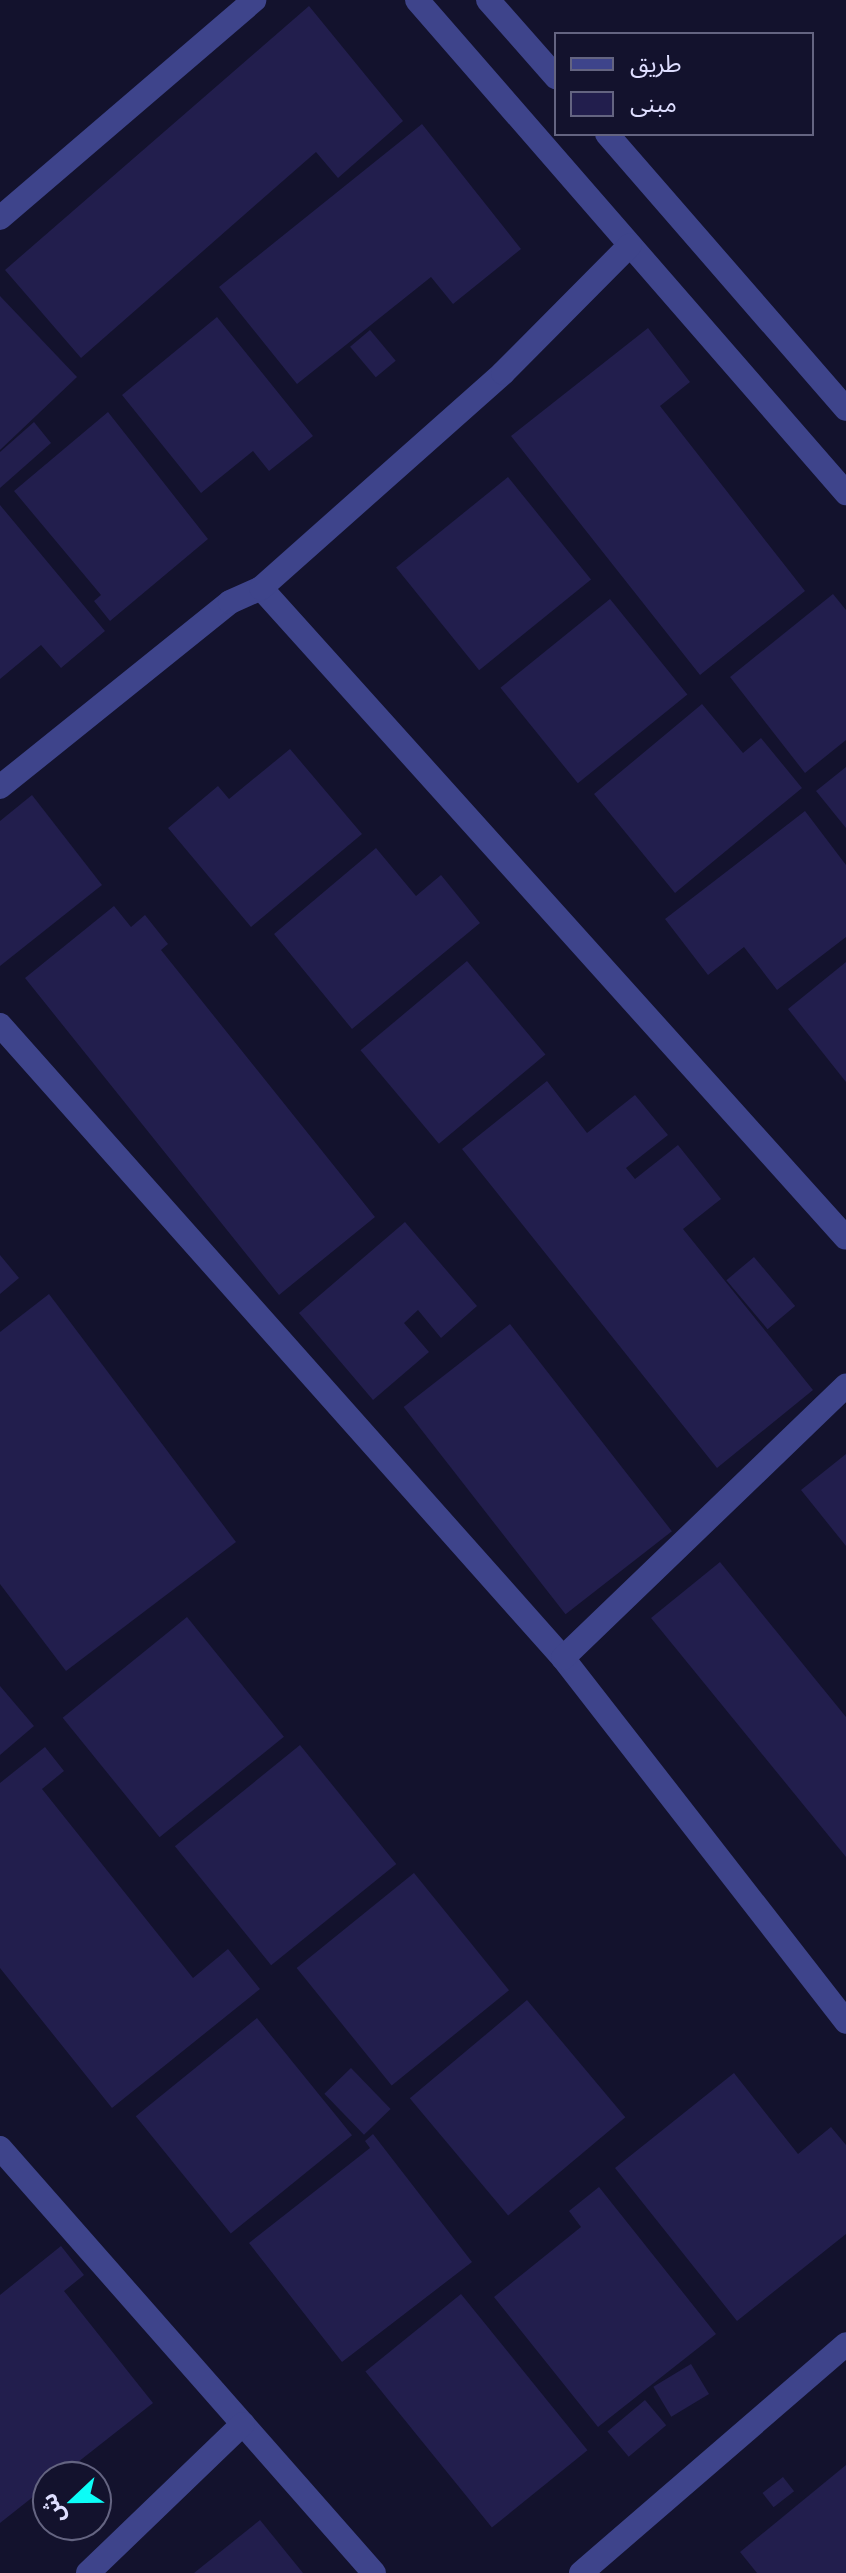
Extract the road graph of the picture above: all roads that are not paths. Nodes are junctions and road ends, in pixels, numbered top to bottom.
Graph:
1 (254, 0) edge
2 (417, 0) edge
3 (488, 0) edge
4 (554, 75) edge
5 (609, 136) edge
6 (0, 218) edge
7 (630, 245) junction
8 (846, 409) edge
9 (846, 493) edge
10 (261, 588) junction
11 (0, 787) edge
12 (0, 1025) edge
13 (846, 1238) edge
14 (846, 1386) edge
15 (563, 1658) junction
16 (846, 2022) edge
17 (0, 2148) edge
18 (846, 2344) edge
19 (243, 2424) junction
20 (88, 2573) edge
21 (374, 2573) edge
22 (581, 2573) edge

1 - 6 street
2 - 7 street
3 - 4 street
5 - 8 street
7 - 9 street
7 - 10 street
10 - 11 street
10 - 13 street
12 - 15 street
14 - 15 street
15 - 16 street
17 - 19 street
18 - 22 street
19 - 20 street
19 - 21 street

